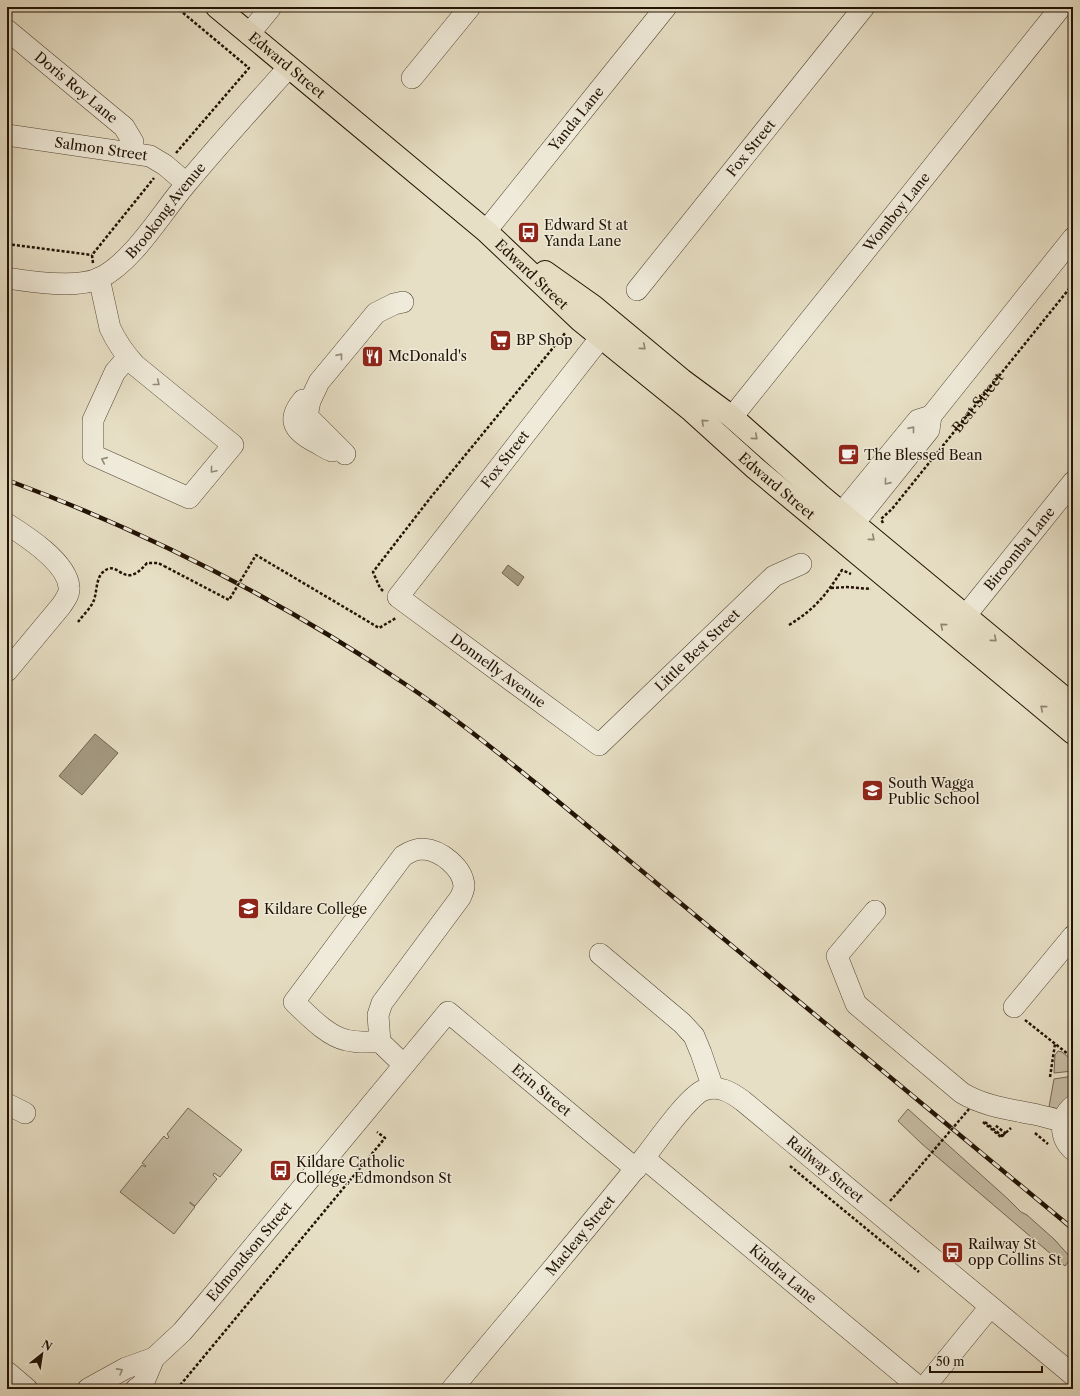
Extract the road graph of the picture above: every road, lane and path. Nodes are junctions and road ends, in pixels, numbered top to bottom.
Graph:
1 (176, 7) edge
2 (217, 7) edge
3 (270, 7) edge
4 (470, 7) edge
5 (666, 7) edge
6 (864, 7) edge
7 (1061, 7) edge
8 (7, 30) edge
9 (249, 34) junction
10 (289, 67) junction
11 (412, 78) dead end
12 (7, 135) edge
13 (132, 153) junction
14 (164, 165) junction
15 (186, 184) junction
16 (486, 230) junction
17 (1073, 238) edge
18 (7, 244) edge
19 (92, 255) junction
20 (7, 278) edge
21 (97, 279) junction
22 (1073, 284) edge
23 (637, 290) dead end
24 (403, 302) dead end
25 (607, 330) junction
26 (566, 332) dead end
27 (128, 357) junction
28 (732, 417) junction
29 (345, 454) dead end
30 (1073, 482) edge
31 (848, 518) junction
32 (881, 519) dead end
33 (7, 524) edge
34 (835, 535) junction
35 (800, 564) dead end
36 (842, 570) dead end
37 (831, 588) junction
38 (871, 589) dead end
39 (394, 602) junction
40 (966, 615) junction
41 (78, 622) dead end
42 (789, 625) dead end
43 (7, 671) edge
44 (1073, 705) edge
45 (1073, 733) edge
46 (599, 744) joint
47 (875, 911) dead end
48 (1073, 936) edge
49 (600, 954) dead end
50 (1014, 1007) joint
51 (448, 1012) joint
52 (380, 1042) junction
53 (1055, 1044) junction
54 (1073, 1058) edge
55 (404, 1065) junction
56 (1050, 1077) dead end
57 (713, 1088) junction
58 (969, 1109) dead end
59 (1068, 1113) edge
60 (1015, 1126) dead end
61 (1010, 1128) dead end
62 (1032, 1130) dead end
63 (376, 1132) dead end
64 (1050, 1145) dead end
65 (1073, 1150) edge
66 (785, 1161) dead end
67 (640, 1163) junction
68 (892, 1198) dead end
69 (920, 1273) dead end
70 (990, 1307) junction
71 (154, 1358) junction
72 (7, 1372) edge
73 (1073, 1375) edge
74 (27, 1389) edge
75 (88, 1389) edge
76 (136, 1389) edge
77 (177, 1389) edge
78 (452, 1389) edge
79 (922, 1389) edge

1 - 14 path
2 - 9 highway, Edward Street
3 - 9 street
4 - 11 street
5 - 16 street, Yanda Lane
6 - 23 street, Fox Street
7 - 28 street, Womboy Lane
8 - 13 street, Doris Roy Lane
9 - 10 highway, Edward Street
10 - 15 street, Brookong Avenue
10 - 16 highway, Edward Street
12 - 13 street, Salmon Street
13 - 14 street, Salmon Street
14 - 15 street, Salmon Street
14 - 19 path
15 - 21 street, Brookong Avenue
16 - 25 highway, Edward Street
17 - 31 street, Best Street
18 - 19 path
19 - 21 path
20 - 21 street, Brookong Avenue
21 - 27 street
22 - 32 path, Best Street
29 -> 24 street
25 -> 28 highway, Edward Street
34 -> 25 highway, Edward Street
25 - 39 street, Fox Street
26 - 39 path
27 -> 27 street
28 -> 31 highway, Edward Street
30 - 40 street, Biroomba Lane
31 - 34 street, Best Street
31 -> 40 highway, Edward Street
33 - 43 street
45 -> 34 highway, Edward Street
35 - 46 street, Little Best Street
36 - 37 path
37 - 38 path
37 - 42 path
39 - 41 path, bridge
39 - 46 street, Donnelly Avenue
40 -> 44 highway, Edward Street
47 - 59 street
48 - 50 street
49 - 57 street
50 - 53 path
51 - 55 street, Edmondson Street
51 - 67 street, Erin Street
52 - 52 street
52 - 55 street
53 - 54 path
53 - 56 path
55 - 71 street, Edmondson Street
57 - 67 street, Macleay Street
57 - 70 street, Railway Street
58 - 68 path, bridge
59 - 65 street
60 - 61 path
62 - 64 path
63 - 77 path
66 - 69 path
67 - 78 street, Macleay Street
67 - 79 street, Kindra Lane
70 - 73 street, Railway Street
70 - 79 street
75 -> 71 street, Edmondson Street
71 - 76 street, Edmondson Street
72 - 74 street

